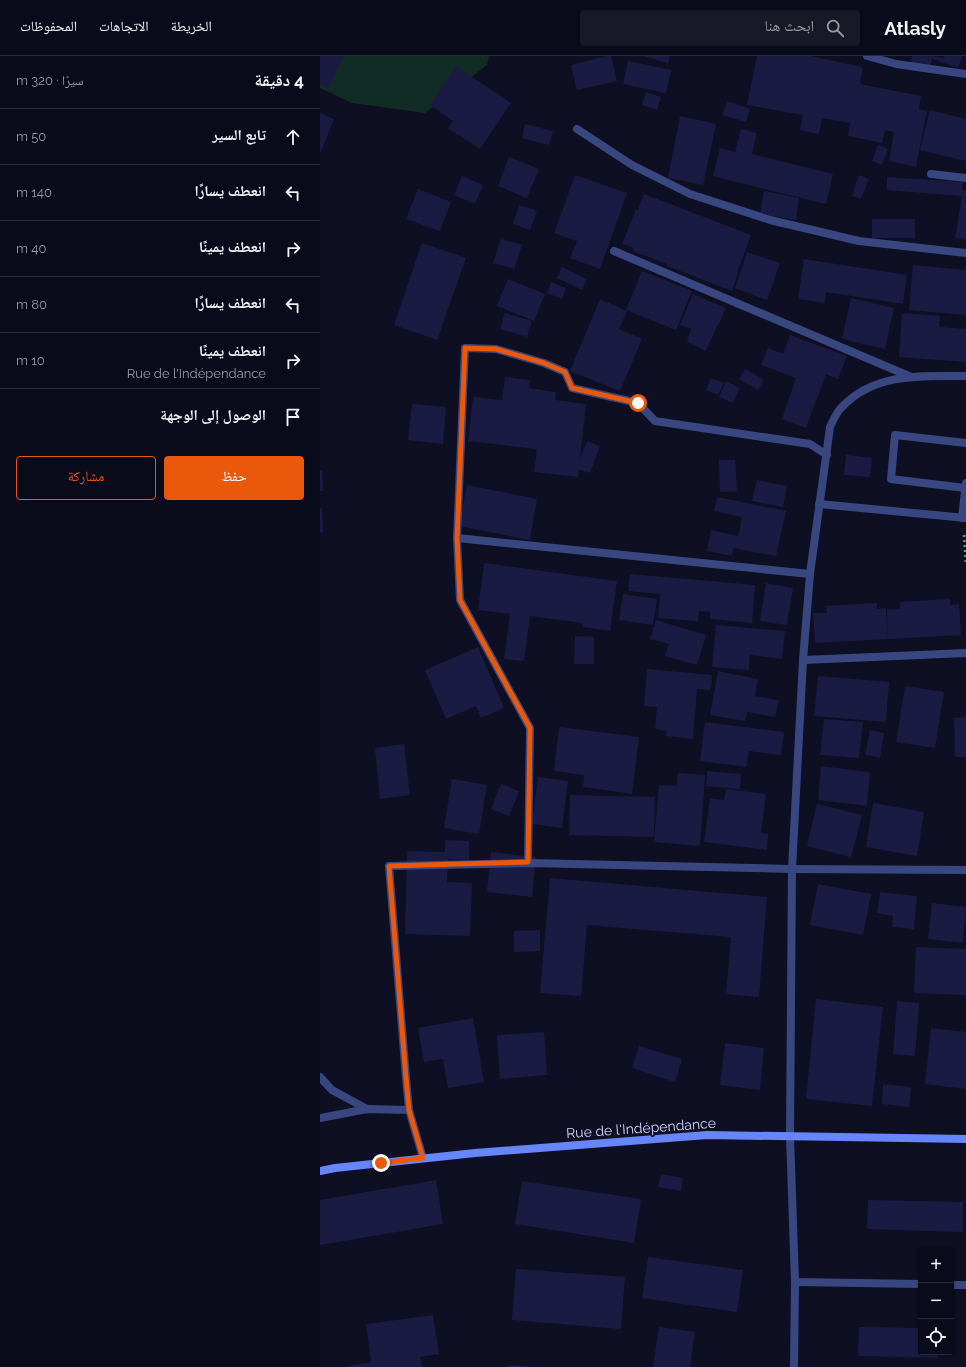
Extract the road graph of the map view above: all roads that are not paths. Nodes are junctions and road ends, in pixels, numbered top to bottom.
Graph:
1 (867, 56) edge
2 (966, 74) edge
3 (577, 129) dead end
4 (931, 174) dead end
5 (966, 178) edge
6 (614, 251) dead end
7 (966, 253) edge
8 (909, 376) junction
9 (966, 376) edge
10 (966, 443) edge
11 (826, 455) junction
12 (966, 485) edge
13 (819, 504) junction
14 (964, 518) edge
15 (457, 538) junction
16 (810, 574) junction
17 (966, 653) edge
18 (803, 660) junction
19 (528, 862) junction
20 (792, 869) junction
21 (966, 870) edge
22 (320, 1077) edge
23 (367, 1109) junction
24 (409, 1110) junction
25 (320, 1118) edge
26 (790, 1136) junction
27 (966, 1139) edge
28 (423, 1158) junction
29 (320, 1171) edge
30 (794, 1282) junction
31 (918, 1284) edge
32 (954, 1285) edge
33 (966, 1285) edge
34 (794, 1367) edge

1 - 2 street
3 - 7 street
4 - 5 street
6 - 8 street
8 - 9 street
8 - 11 street
10 - 12 street
11 - 13 street
11 - 15 street
12 - 14 street
13 - 14 street
13 - 16 street
15 - 16 street
15 - 19 street
16 - 18 street
17 - 18 street
18 - 20 street
19 - 20 street
19 - 24 street
20 - 21 street
20 - 26 street
22 - 23 street
23 - 24 street
23 - 25 street
24 - 28 street
26 - 27 main road, Rue de l'Indépendance
26 - 28 main road, Rue de l'Indépendance
26 - 30 street
28 - 29 main road, Rue de l'Indépendance
30 - 31 street
30 - 34 street
32 - 33 street

